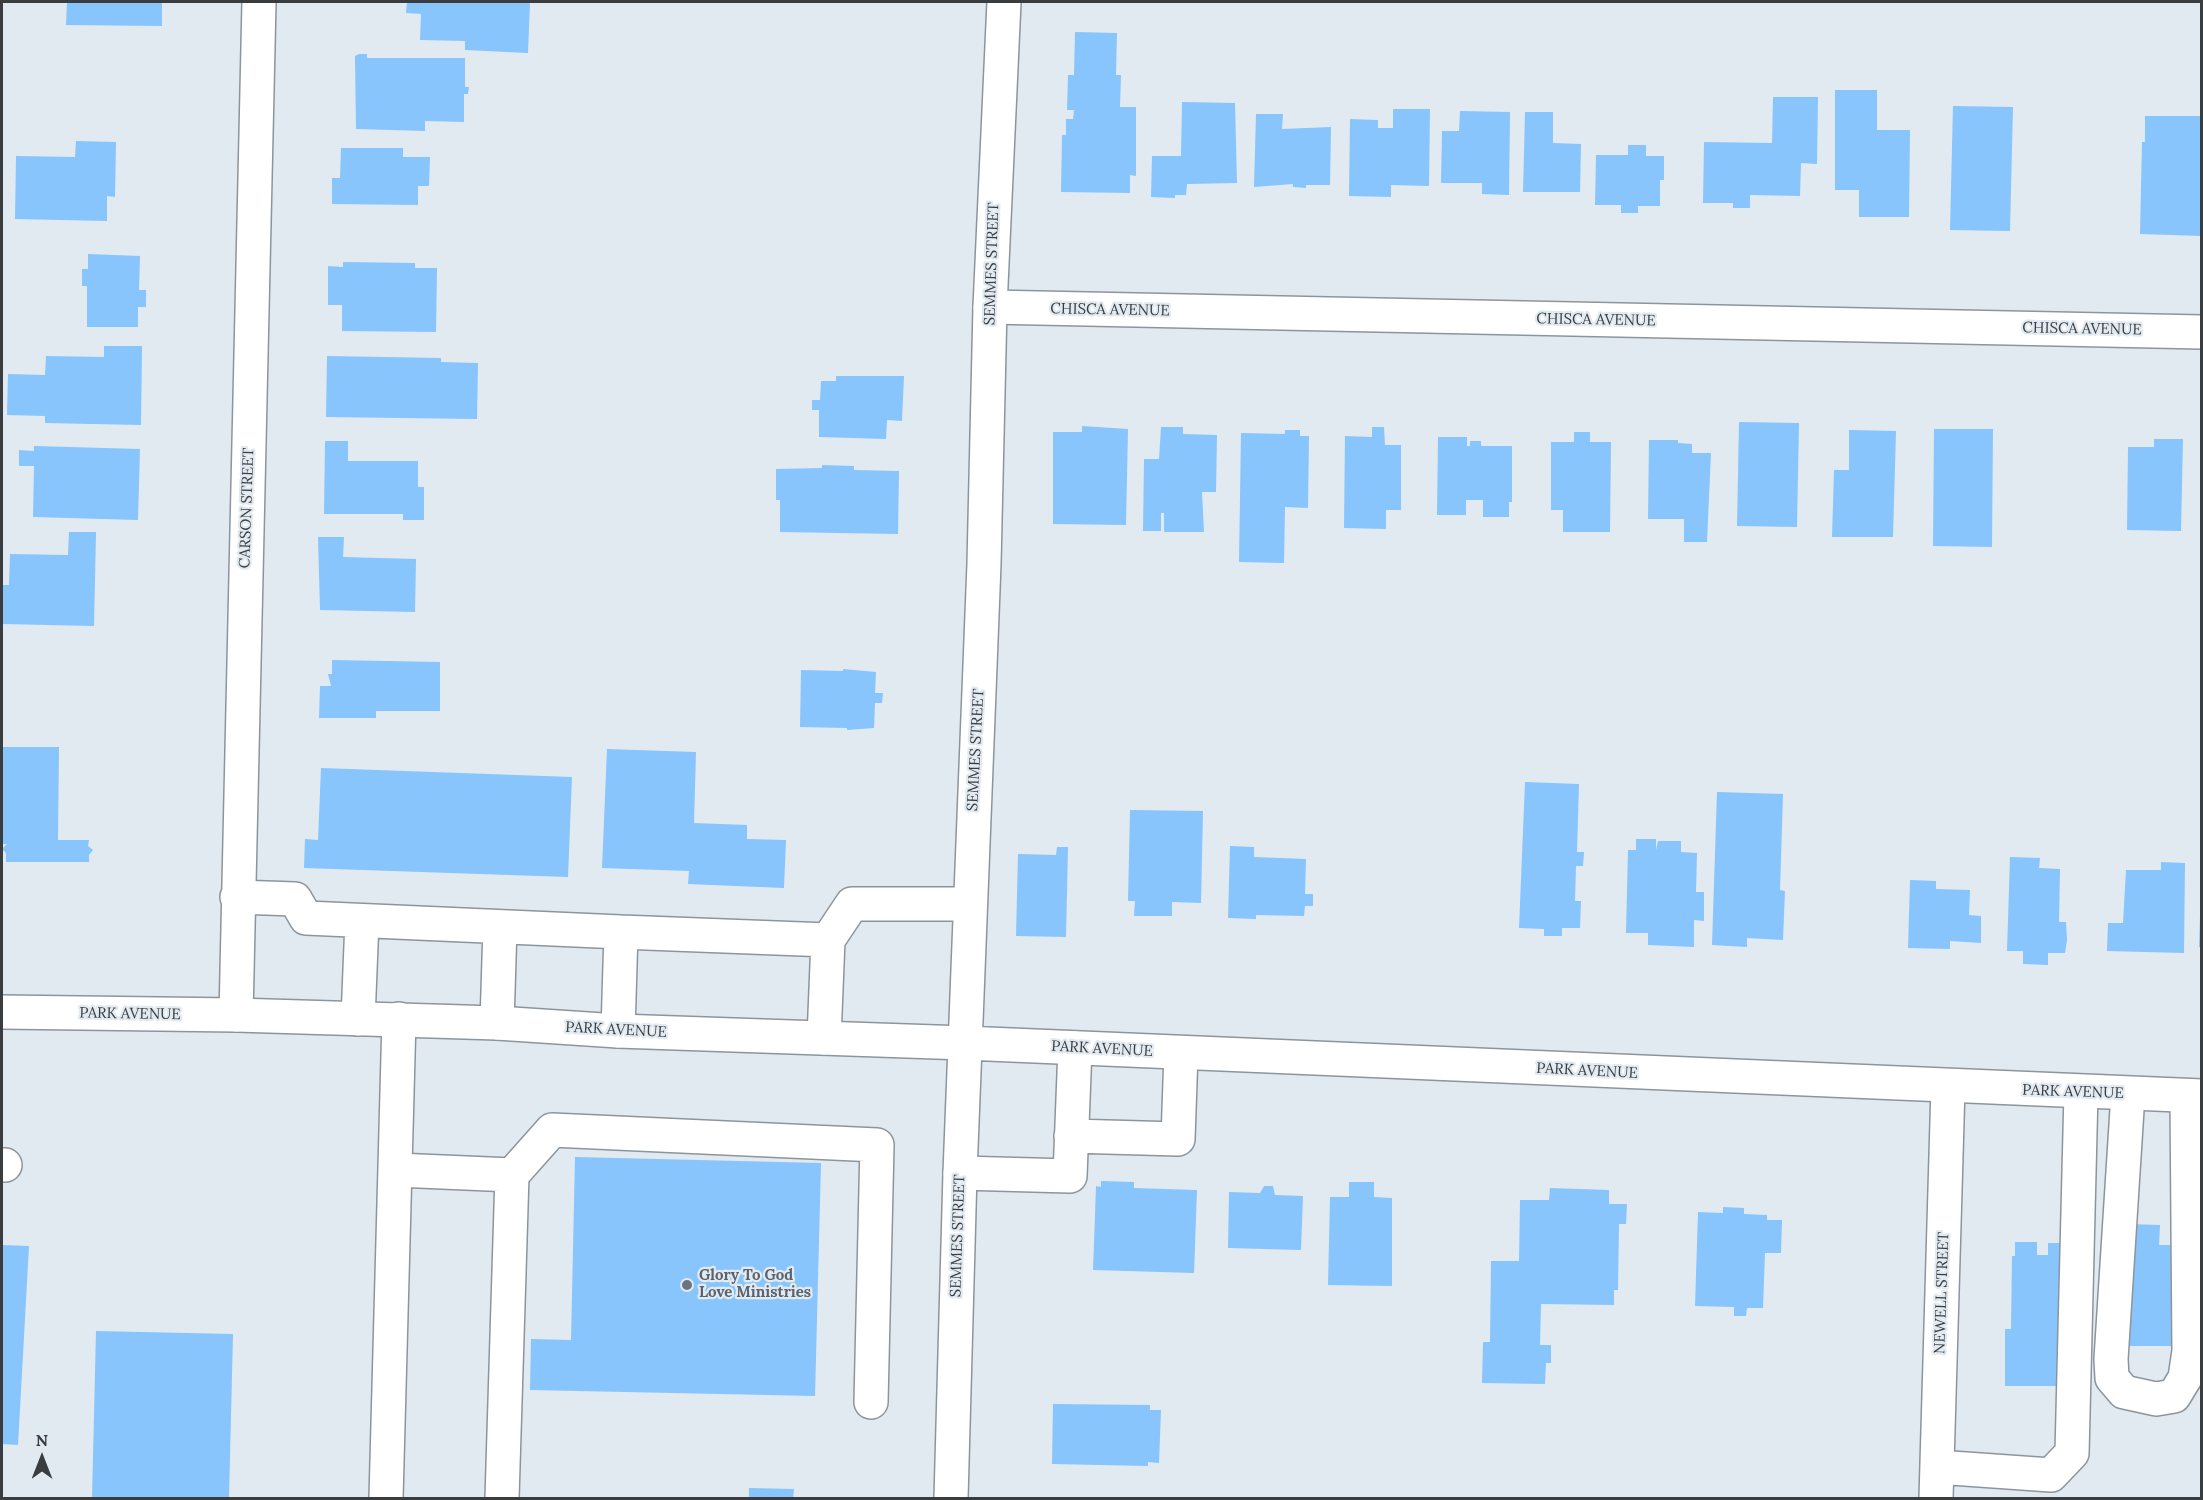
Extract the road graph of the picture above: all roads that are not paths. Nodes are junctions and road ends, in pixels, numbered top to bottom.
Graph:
1 (259, 2) edge
2 (1004, 2) edge
3 (990, 307) junction
4 (2202, 332) edge
5 (237, 897) junction
6 (970, 904) junction
7 (362, 921) junction
8 (500, 927) junction
9 (621, 932) junction
10 (828, 940) junction
11 (2, 1012) edge
12 (236, 1015) junction
13 (358, 1018) junction
14 (399, 1019) junction
15 (497, 1023) junction
16 (618, 1031) junction
17 (824, 1038) junction
18 (965, 1043) junction
19 (1075, 1048) junction
20 (1181, 1053) junction
21 (1948, 1087) junction
22 (2082, 1092) junction
23 (2128, 1094) junction
24 (2194, 1096) edge
25 (1071, 1136) junction
26 (396, 1170) junction
27 (960, 1173) junction
28 (512, 1175) junction
29 (871, 1402) dead end
30 (1936, 1483) edge
31 (386, 1498) edge
32 (502, 1498) edge
33 (951, 1498) edge

1 - 5 main road, CARSON STREET
2 - 3 main road, SEMMES STREET
3 - 4 main road, CHISCA AVENUE
3 - 6 main road, SEMMES STREET
5 - 7 main road
5 - 12 main road, CARSON STREET
6 - 10 main road
6 - 18 main road, SEMMES STREET
7 - 8 main road
7 - 13 main road
8 - 9 main road
8 - 15 main road
9 - 10 main road
9 - 16 main road
10 - 17 main road
11 - 12 main road, PARK AVENUE
12 - 13 main road, PARK AVENUE
13 - 14 main road, PARK AVENUE
14 - 15 main road, PARK AVENUE
14 - 26 main road
15 - 16 main road, PARK AVENUE
16 - 17 main road, PARK AVENUE
17 - 18 main road, PARK AVENUE
18 - 19 main road, PARK AVENUE
18 - 27 main road, SEMMES STREET
19 - 20 main road, PARK AVENUE
19 - 25 main road
20 - 21 main road, PARK AVENUE
20 - 25 main road
21 - 22 main road, PARK AVENUE
21 - 30 main road, NEWELL STREET
22 - 23 main road, PARK AVENUE
22 - 30 main road
23 - 24 main road, PARK AVENUE
23 - 24 main road
25 - 27 main road
26 - 28 main road
26 - 31 main road
27 - 33 main road, SEMMES STREET
28 - 29 main road
28 - 32 main road

